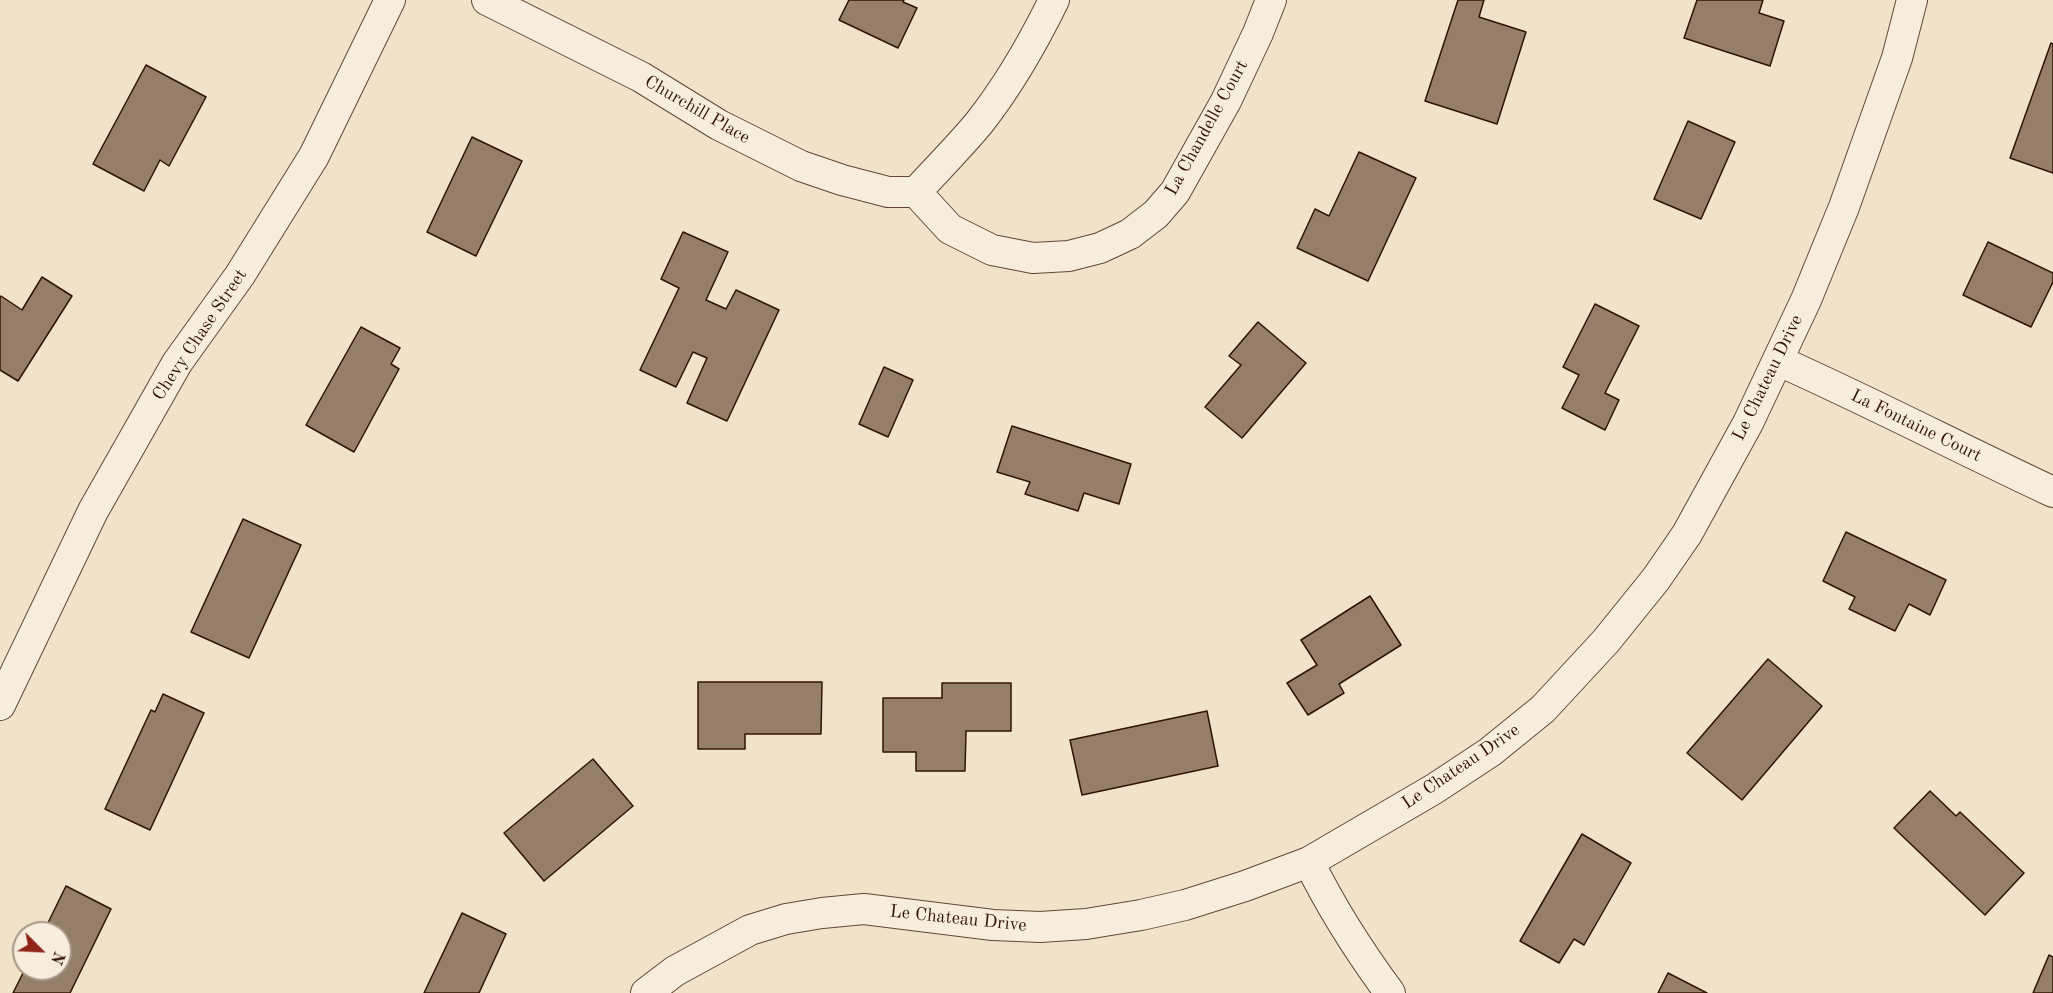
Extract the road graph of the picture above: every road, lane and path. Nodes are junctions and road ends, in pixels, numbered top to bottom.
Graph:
1 (390, 0) edge
2 (487, 0) edge
3 (1054, 0) edge
4 (1271, 0) edge
5 (1912, 0) edge
6 (916, 192) junction
7 (1779, 361) junction
8 (2053, 492) edge
9 (0, 705) edge
10 (1309, 862) junction
11 (646, 993) edge
12 (1390, 993) edge

1 - 9 street, Chevy Chase Street
2 - 6 street, Churchill Place
3 - 6 street
4 - 6 street, La Chandelle Court
5 - 7 street, Le Chateau Drive
7 - 8 street, La Fontaine Court
7 - 10 street, Le Chateau Drive
10 - 11 street, Le Chateau Drive
10 - 12 street

